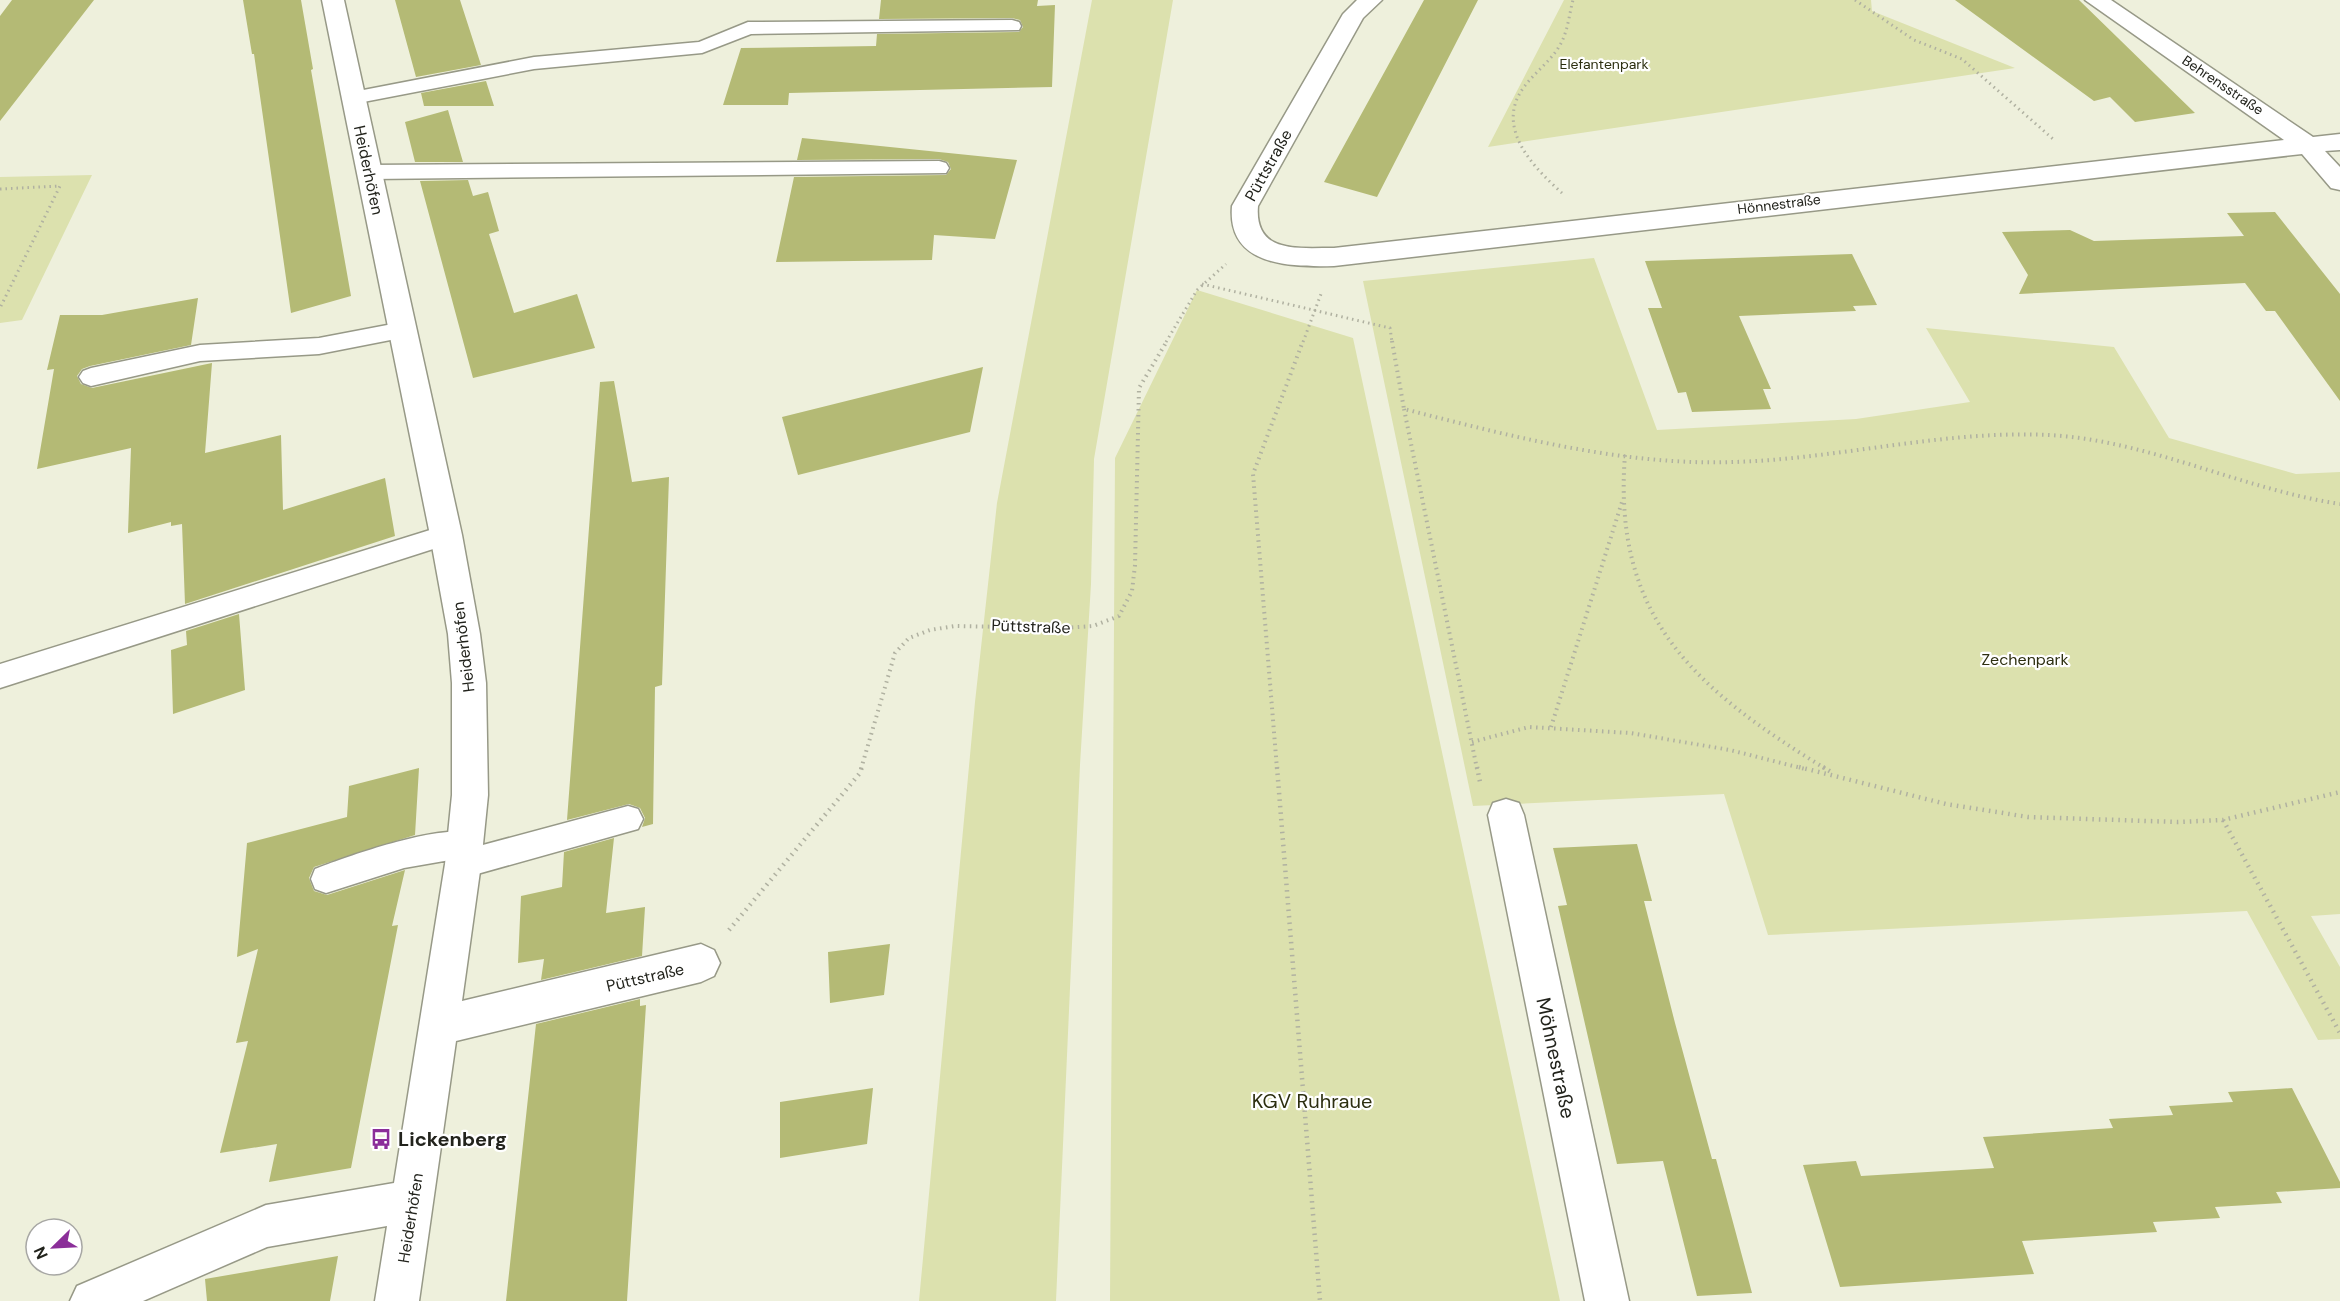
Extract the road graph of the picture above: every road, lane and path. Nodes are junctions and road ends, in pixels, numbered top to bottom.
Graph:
1 (333, 0) edge
2 (1371, 0) edge
3 (1574, 0) edge
4 (1855, 0) edge
5 (2096, 0) edge
6 (1012, 26) dead end
7 (353, 98) junction
8 (2340, 142) edge
9 (2309, 146) junction
10 (939, 168) dead end
11 (2081, 171) junction
12 (370, 172) junction
13 (2340, 182) edge
14 (0, 189) edge
15 (1593, 227) junction
16 (1251, 242) junction
17 (1203, 284) junction
18 (0, 308) edge
19 (1309, 327) dead end
20 (403, 330) junction
21 (91, 377) dead end
22 (1404, 409) junction
23 (1624, 455) junction
24 (1622, 502) junction
25 (2340, 504) edge
26 (446, 535) junction
27 (0, 676) edge
28 (1551, 727) junction
29 (1472, 742) junction
30 (1834, 774) junction
31 (2340, 792) edge
32 (1506, 815) joint
33 (628, 819) dead end
34 (2223, 820) junction
35 (464, 854) junction
36 (326, 879) dead end
37 (701, 963) joint
38 (438, 1026) junction
39 (2340, 1033) edge
40 (413, 1201) junction
41 (92, 1301) edge
42 (397, 1301) edge
43 (1320, 1301) edge
44 (1607, 1301) edge

1 - 7 street, Heiderhöfen
2 - 16 street, Püttstraße
3 - 15 path
4 - 11 path
5 - 9 street, Behrensstraße
6 - 7 lane
7 - 12 street, Heiderhöfen
8 - 9 street, Hönnestraße
9 - 11 street, Hönnestraße
9 - 13 street, Behrensstraße
10 - 12 lane
11 - 15 street, Hönnestraße
12 - 20 street, Heiderhöfen
14 - 18 path
15 - 16 street, Hönnestraße
16 - 17 path, Püttstraße
17 - 22 path
17 - 37 path, Püttstraße
19 - 43 path
20 - 21 lane
20 - 26 street, Heiderhöfen
22 - 23 path
22 - 29 path
23 - 24 path
23 - 25 path
24 - 28 path
24 - 30 path
26 - 27 lane
26 - 35 street, Heiderhöfen
28 - 29 path
28 - 30 path
29 - 32 path
30 - 34 path
31 - 34 path
32 - 44 street, Möhnestraße
33 - 35 lane
34 - 39 path
35 - 36 lane
35 - 38 street, Heiderhöfen
37 - 38 street, Püttstraße
38 - 40 street, Heiderhöfen
40 - 41 street
40 - 42 street, Heiderhöfen

